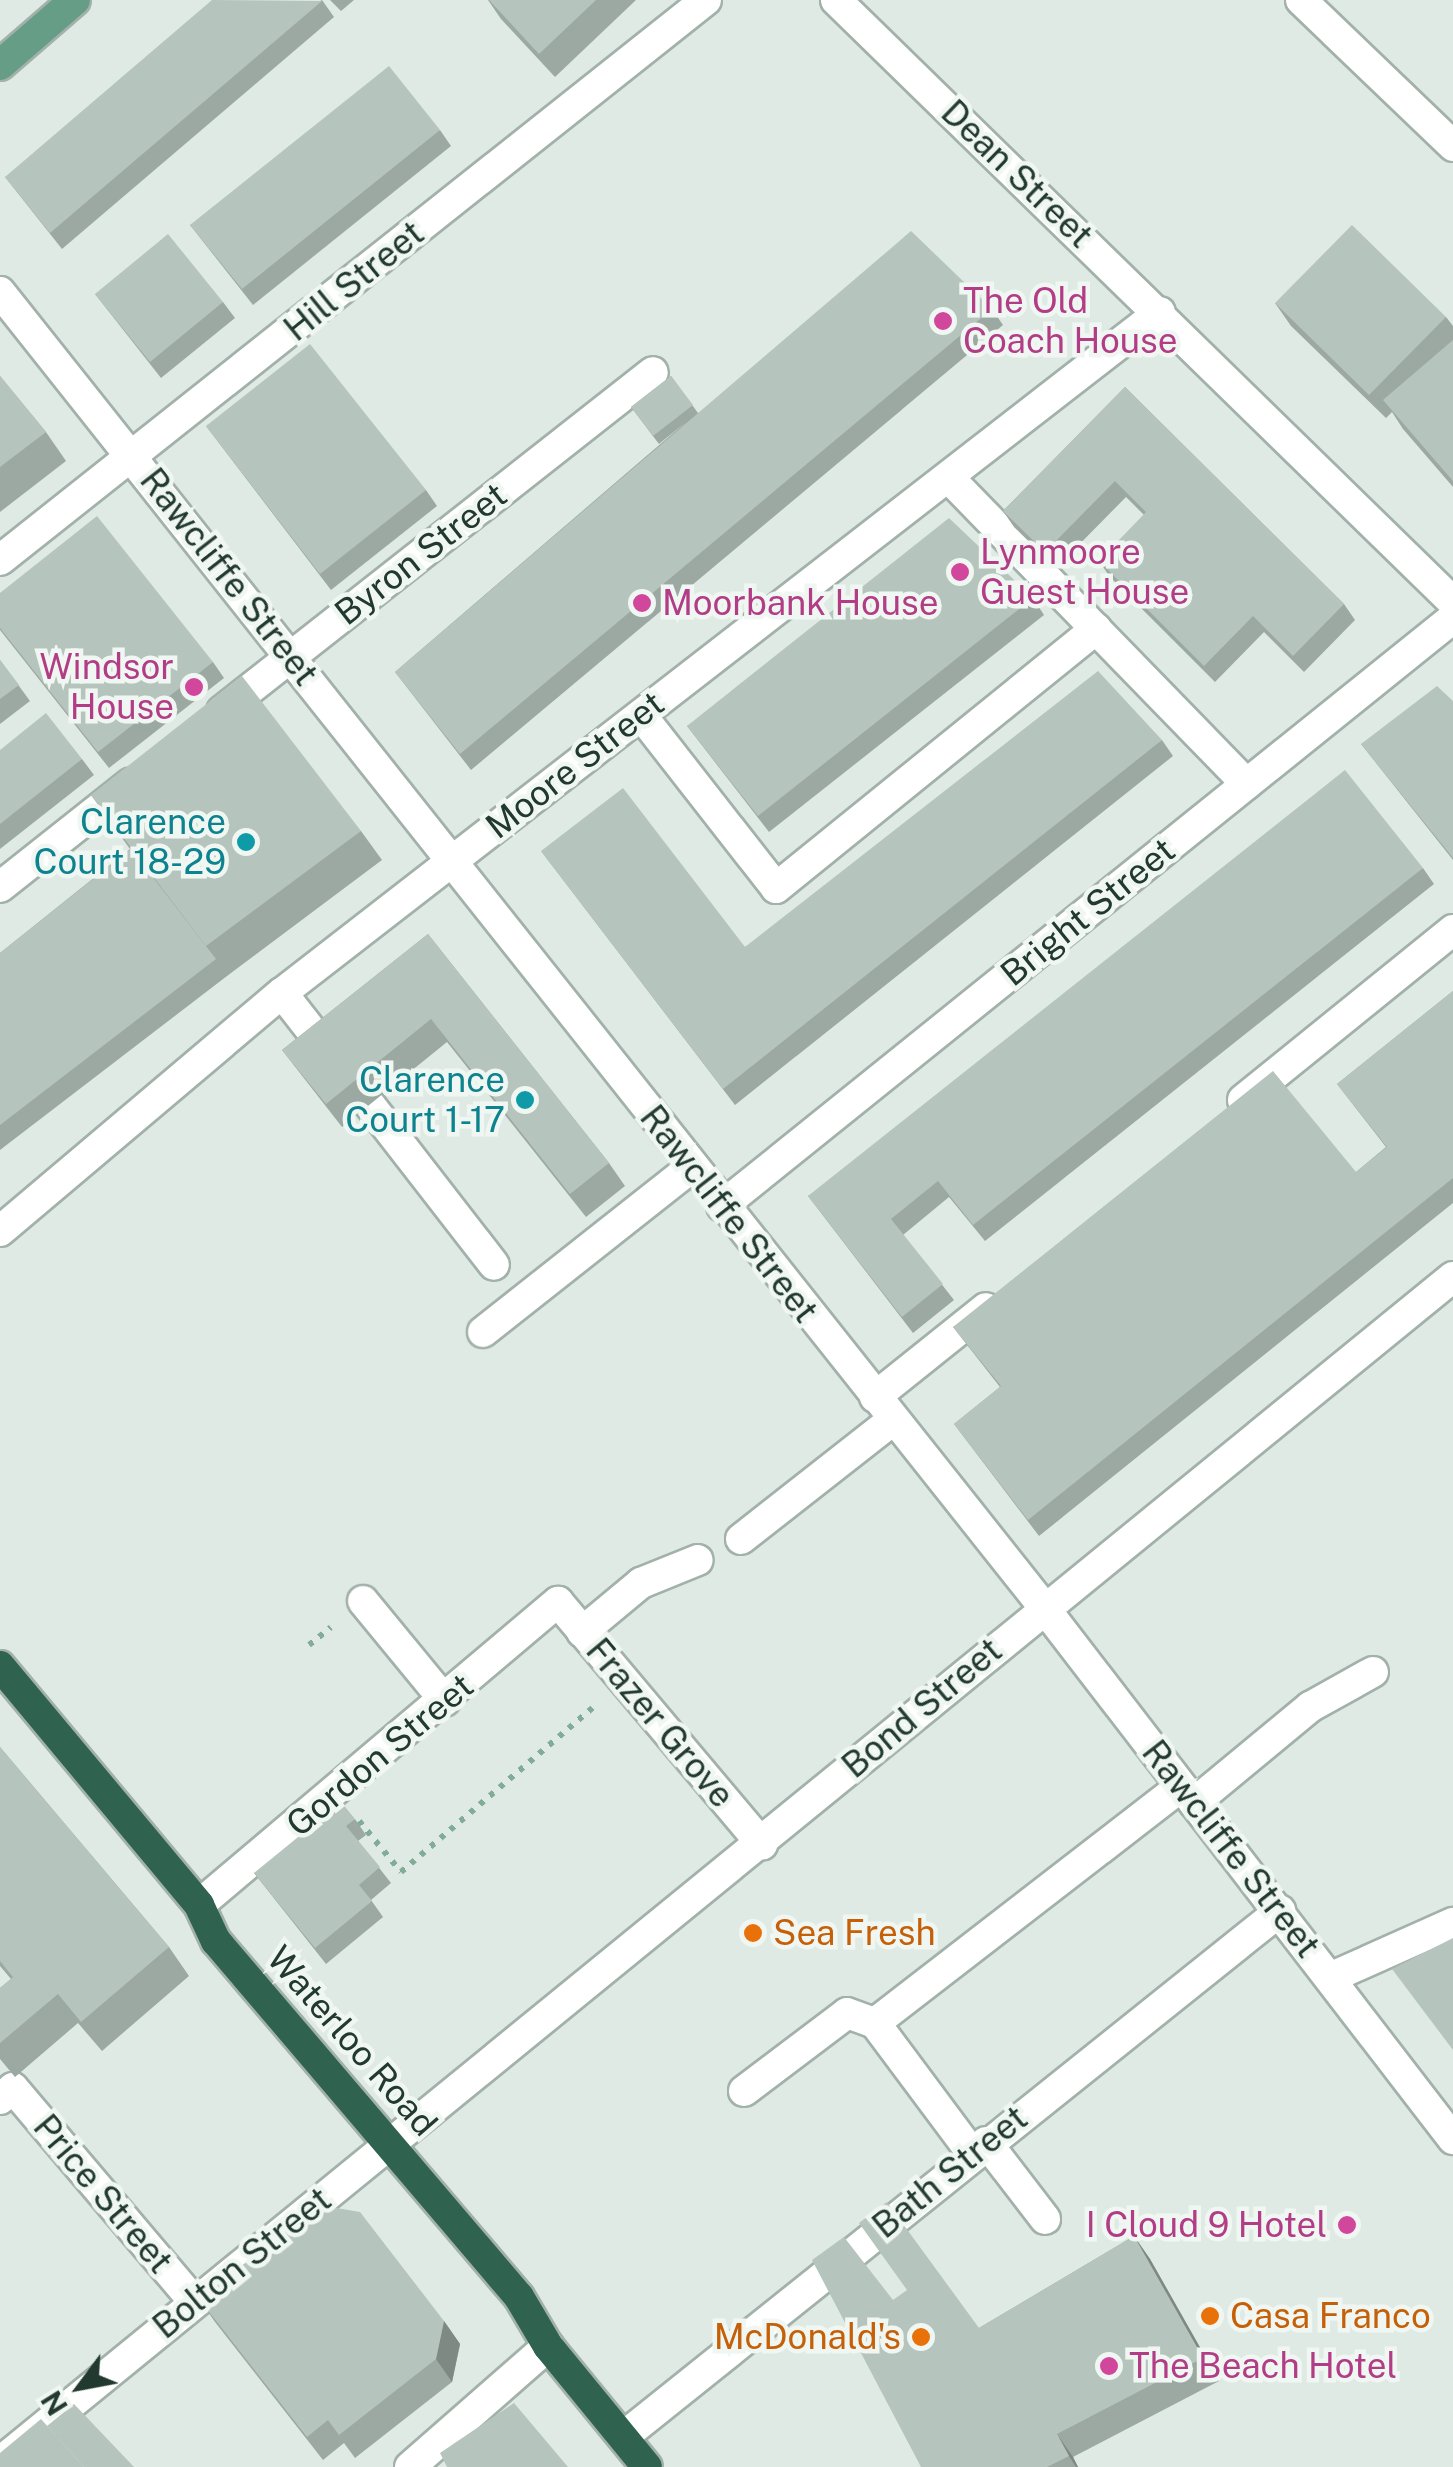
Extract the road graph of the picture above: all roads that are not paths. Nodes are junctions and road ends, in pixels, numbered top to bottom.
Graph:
1 (76, 0) edge
2 (706, 0) edge
3 (836, 0) edge
4 (1301, 0) edge
5 (0, 65) edge
6 (1453, 146) edge
7 (0, 292) edge
8 (1160, 312) junction
9 (654, 372) dead end
10 (134, 456) junction
11 (949, 478) junction
12 (0, 560) edge
13 (1453, 602) edge
14 (1453, 618) edge
15 (1096, 629) junction
16 (291, 656) junction
17 (641, 714) junction
18 (199, 729) edge
19 (153, 765) edge
20 (1247, 784) junction
21 (452, 860) junction
22 (0, 887) edge
23 (1453, 930) edge
24 (282, 993) junction
25 (325, 1048) edge
26 (370, 1105) edge
27 (1225, 1114) edge
28 (692, 1168) junction
29 (722, 1206) junction
30 (0, 1231) edge
31 (494, 1265) dead end
32 (1453, 1277) edge
33 (1012, 1286) edge
34 (483, 1332) dead end
35 (884, 1408) junction
36 (741, 1539) dead end
37 (698, 1560) dead end
38 (363, 1602) dead end
39 (558, 1602) joint
40 (1042, 1606) junction
41 (582, 1632) junction
42 (0, 1666) edge
43 (1373, 1672) dead end
44 (445, 1700) junction
45 (1187, 1795) junction
46 (762, 1844) junction
47 (199, 1905) junction
48 (1280, 1911) junction
49 (1453, 1922) edge
50 (1332, 1977) junction
51 (875, 2022) junction
52 (744, 2091) dead end
53 (7, 2094) edge
54 (1453, 2139) edge
55 (392, 2141) junction
56 (979, 2148) junction
57 (1045, 2219) dead end
58 (193, 2300) junction
59 (548, 2346) junction
60 (623, 2438) junction
61 (0, 2462) edge
62 (410, 2467) edge
63 (647, 2467) edge

1 - 5 main road
2 - 10 street, Hill Street
3 - 8 street, Dean Street
4 - 6 street
7 - 10 street, Rawcliffe Street
8 - 11 street, Moore Street
8 - 13 street, Dean Street
9 - 16 street, Byron Street
10 - 12 street, Hill Street
10 - 16 street, Rawcliffe Street
11 - 15 street
11 - 17 street, Moore Street
14 - 20 street, Bright Street
15 - 17 street
15 - 20 street
16 - 18 street, Byron Street
16 - 21 street, Rawcliffe Street
17 - 21 street, Moore Street
19 - 22 street
20 - 29 street, Bright Street
21 - 24 street, Moore Street
21 - 28 street, Rawcliffe Street
23 - 27 street
24 - 25 street
24 - 30 street, Moore Street
26 - 31 street
28 - 29 street, Rawcliffe Street
28 - 34 street
29 - 35 street, Rawcliffe Street
32 - 40 street, Bond Street
33 - 35 street
35 - 36 street
35 - 40 street, Rawcliffe Street
37 - 41 street
38 - 44 street
39 - 41 street, Frazer Grove
39 - 44 street, Gordon Street
40 - 45 street, Rawcliffe Street
40 - 46 street, Bond Street
41 - 46 street, Frazer Grove
42 - 47 highway, Waterloo Road
43 - 45 street
44 - 47 street, Gordon Street
45 - 48 street, Rawcliffe Street
45 - 51 street
46 - 55 street, Bond Street
47 - 55 highway, Waterloo Road
48 - 50 street, Rawcliffe Street
48 - 56 street, Bath Street
49 - 50 street
50 - 54 street, Rawcliffe Street
51 - 52 street
51 - 56 street
53 - 58 street, Price Street
55 - 58 street, Bolton Street
55 - 59 highway, Waterloo Road
56 - 57 street
56 - 60 street, Bath Street
58 - 61 street, Bolton Street
59 - 60 highway, Waterloo Road
59 - 62 street
60 - 63 highway, Waterloo Road

